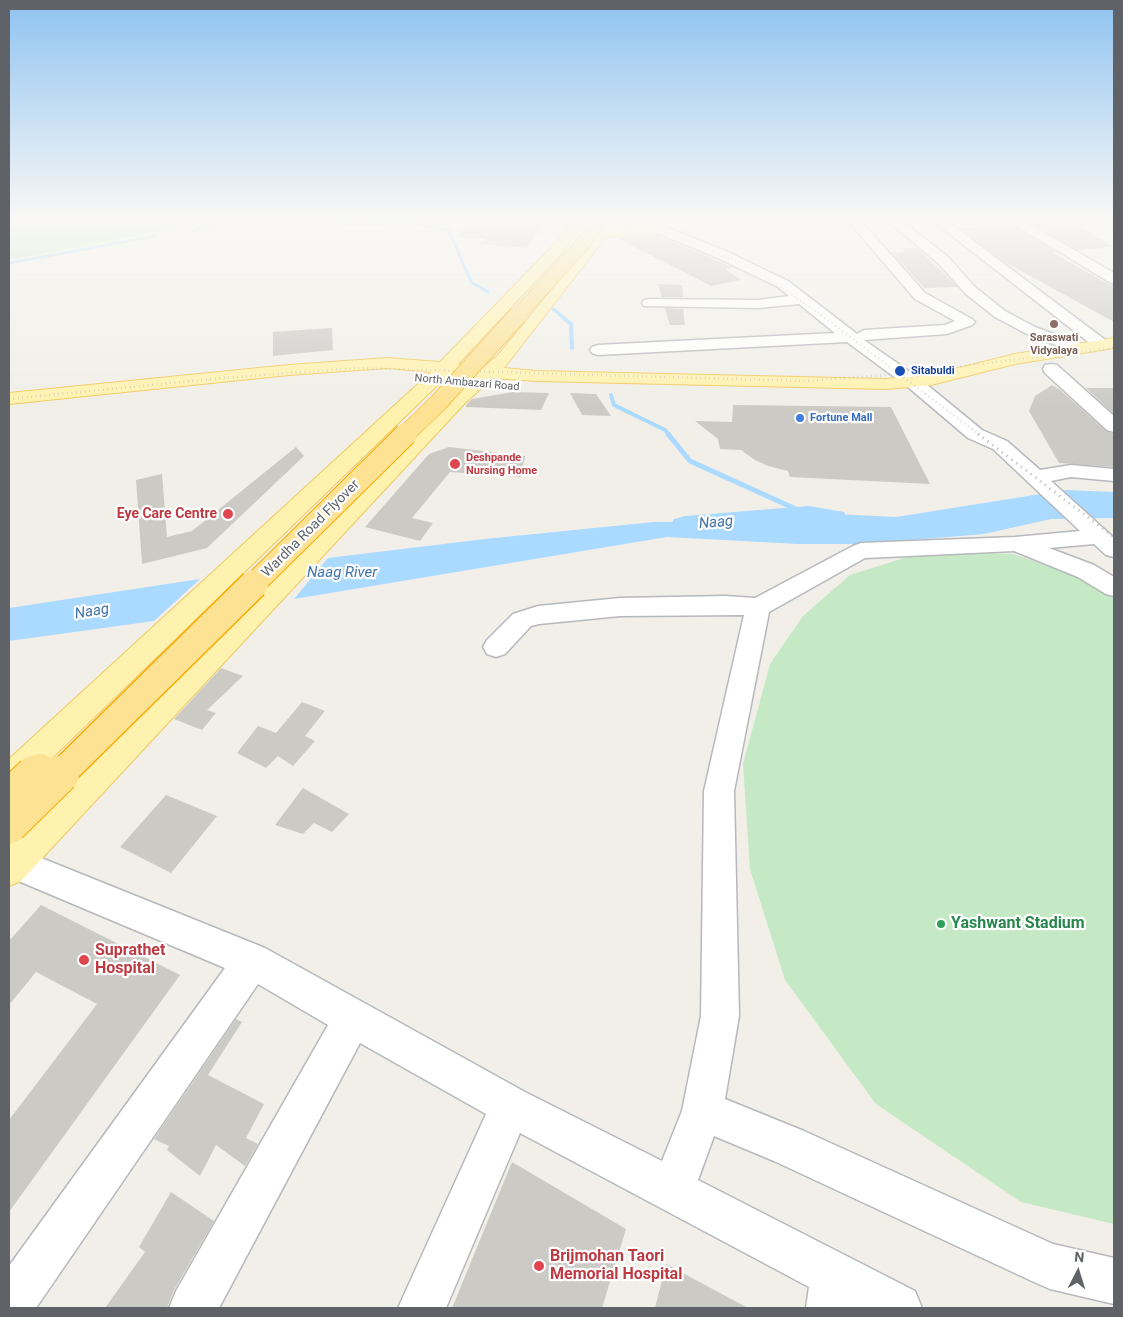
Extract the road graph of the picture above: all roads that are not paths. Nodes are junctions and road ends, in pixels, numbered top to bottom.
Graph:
1 (527, 282) edge
2 (536, 282) edge
3 (548, 282) edge
4 (552, 282) edge
5 (780, 282) edge
6 (794, 282) edge
7 (908, 282) edge
8 (963, 282) edge
9 (1023, 282) edge
10 (802, 299) junction
11 (649, 303) dead end
12 (857, 336) junction
13 (474, 340) junction
14 (1108, 344) edge
15 (1077, 348) junction
16 (598, 350) dead end
17 (504, 359) junction
18 (1114, 359) edge
19 (387, 364) junction
20 (1051, 369) junction
21 (488, 371) junction
22 (439, 374) junction
23 (525, 375) junction
24 (924, 385) junction
25 (466, 391) junction
26 (91, 394) junction
27 (9, 398) edge
28 (9, 407) edge
29 (992, 426) dead end
30 (1114, 426) edge
31 (1000, 445) junction
32 (1114, 475) edge
33 (1044, 484) junction
34 (1102, 538) edge
35 (1015, 544) junction
36 (1114, 588) edge
37 (758, 607) junction
38 (496, 646) dead end
39 (9, 779) edge
40 (9, 798) edge
41 (9, 825) edge
42 (10, 864) edge
43 (252, 961) junction
44 (353, 1018) junction
45 (510, 1106) junction
46 (703, 1111) junction
47 (672, 1190) junction
48 (1114, 1281) edge
49 (832, 1291) edge
50 (9, 1306) edge
51 (193, 1308) edge
52 (422, 1308) edge
53 (898, 1308) edge

1 - 13 main road
2 - 40 highway, Wardha Road Flyover, bridge
3 - 41 highway, Wardha Road Flyover, bridge
4 - 17 main road
5 - 10 street
6 - 12 street
7 - 12 street
8 - 15 street
9 - 14 street
10 - 11 street
10 - 12 street
12 - 16 street
12 - 24 street
13 - 19 main road
13 - 22 main road
14 - 15 main road
15 - 24 main road
17 - 21 main road
17 - 23 main road
18 - 20 main road
19 - 22 main road, North Ambazari Road
19 - 26 main road, North Ambazari Road
20 - 24 main road
20 - 30 street
21 - 22 main road, North Ambazari Road
21 - 23 main road, North Ambazari Road
21 - 25 main road
22 - 25 main road, North Ambazari Road
22 - 26 main road, North Ambazari Road
22 - 39 main road
23 - 24 main road, North Ambazari Road
24 - 25 main road, North Ambazari Road
24 - 31 street
25 - 42 main road
26 - 27 main road, North Ambazari Road
26 - 28 main road, North Ambazari Road
29 - 31 street
31 - 33 street
32 - 33 street
33 - 34 street
34 - 35 street
35 - 36 street
35 - 37 street
37 - 38 street
37 - 46 street
42 - 43 street
43 - 44 street
43 - 50 street
44 - 45 street
44 - 51 street
45 - 47 street
45 - 52 street
46 - 47 street
46 - 48 street
47 - 49 street
49 - 53 street

